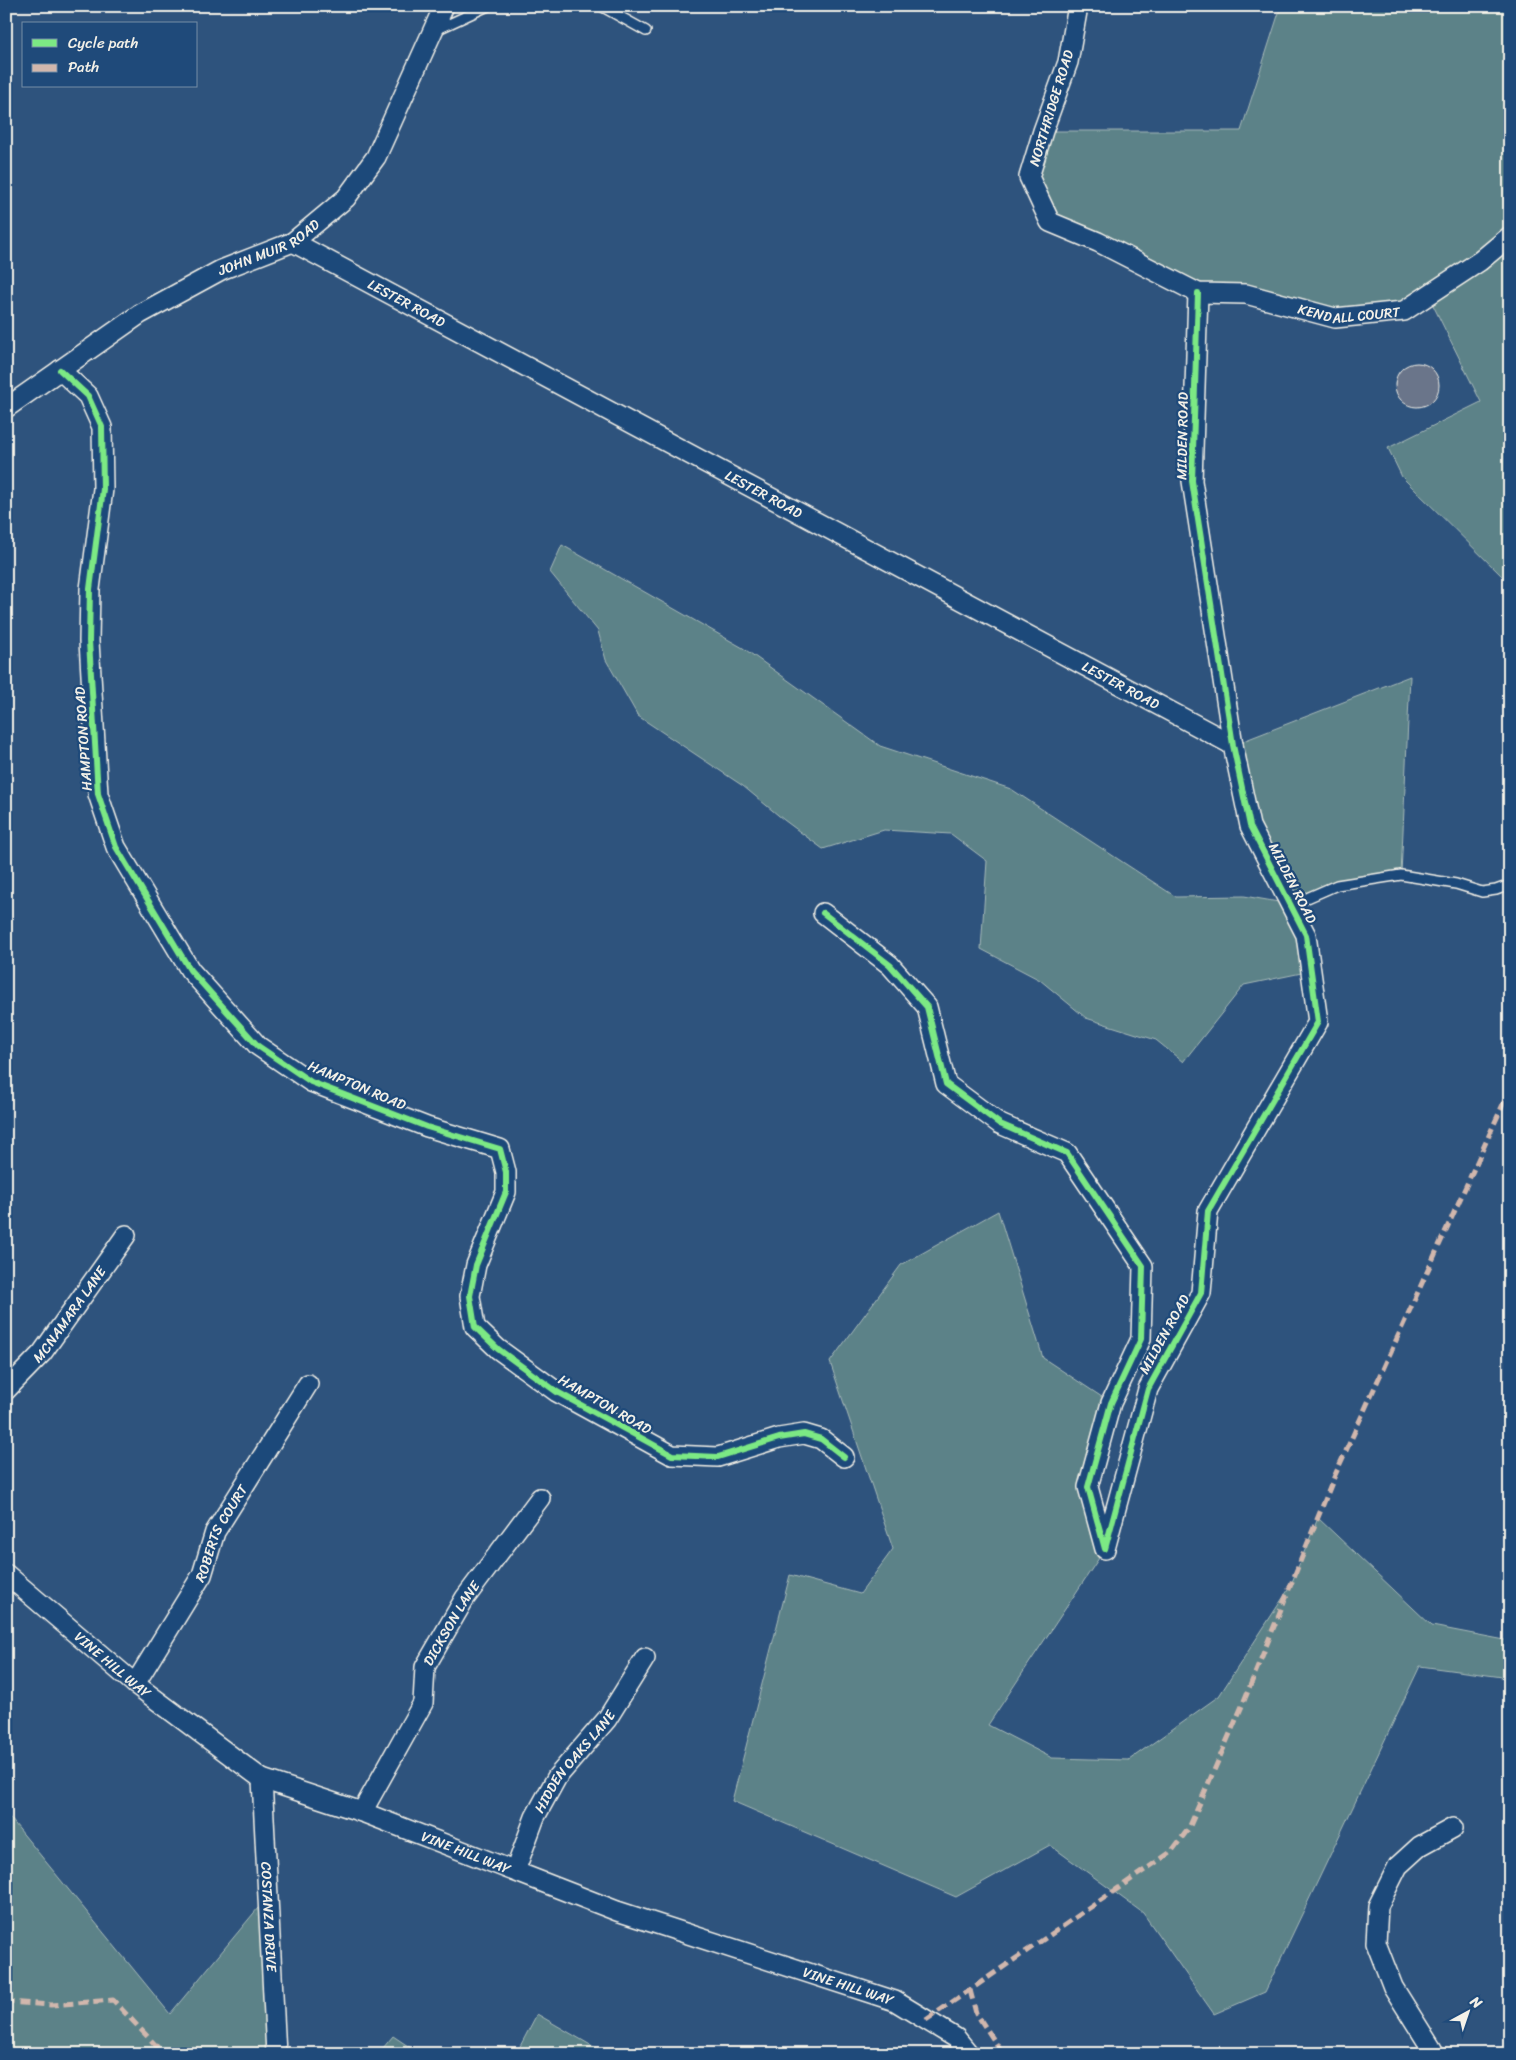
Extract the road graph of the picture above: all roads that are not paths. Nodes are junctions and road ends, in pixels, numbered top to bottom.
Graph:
1 (444, 6) edge
2 (488, 6) edge
3 (601, 6) edge
4 (1078, 6) edge
5 (433, 31) junction
6 (646, 31) dead end
7 (1510, 236) edge
8 (293, 242) junction
9 (1198, 293) junction
10 (60, 370) junction
11 (6, 408) edge
12 (1233, 745) junction
13 (1510, 885) edge
14 (1291, 905) junction
15 (823, 913) dead end
16 (126, 1234) dead end
17 (308, 1384) dead end
18 (6, 1390) edge
19 (844, 1457) dead end
20 (540, 1498) dead end
21 (6, 1574) edge
22 (645, 1658) dead end
23 (135, 1684) junction
24 (262, 1779) junction
25 (362, 1812) junction
26 (1453, 1828) dead end
27 (515, 1871) junction
28 (276, 2054) edge
29 (969, 2054) edge
30 (1435, 2054) edge

1 - 5 street, JOHN MUIR ROAD
2 - 5 lane
3 - 6 lane
4 - 9 street, NORTHRIDGE ROAD
5 - 8 street, JOHN MUIR ROAD
7 - 9 street, KENDALL COURT
8 - 10 street, JOHN MUIR ROAD
8 - 12 street, LESTER ROAD
9 - 12 street, MILDEN ROAD
10 - 11 street, JOHN MUIR ROAD
10 - 19 street, HAMPTON ROAD
12 - 14 street, MILDEN ROAD
13 - 14 lane
14 - 15 street, MILDEN ROAD
16 - 18 street, MCNAMARA LANE
17 - 23 street, ROBERTS COURT
20 - 25 street, DICKSON LANE
21 - 23 street, VINE HILL WAY
22 - 27 street, HIDDEN OAKS LANE
23 - 24 street, VINE HILL WAY
24 - 25 street, VINE HILL WAY
24 - 28 street, COSTANZA DRIVE
25 - 27 street, VINE HILL WAY
26 - 30 street
27 - 29 street, VINE HILL WAY

